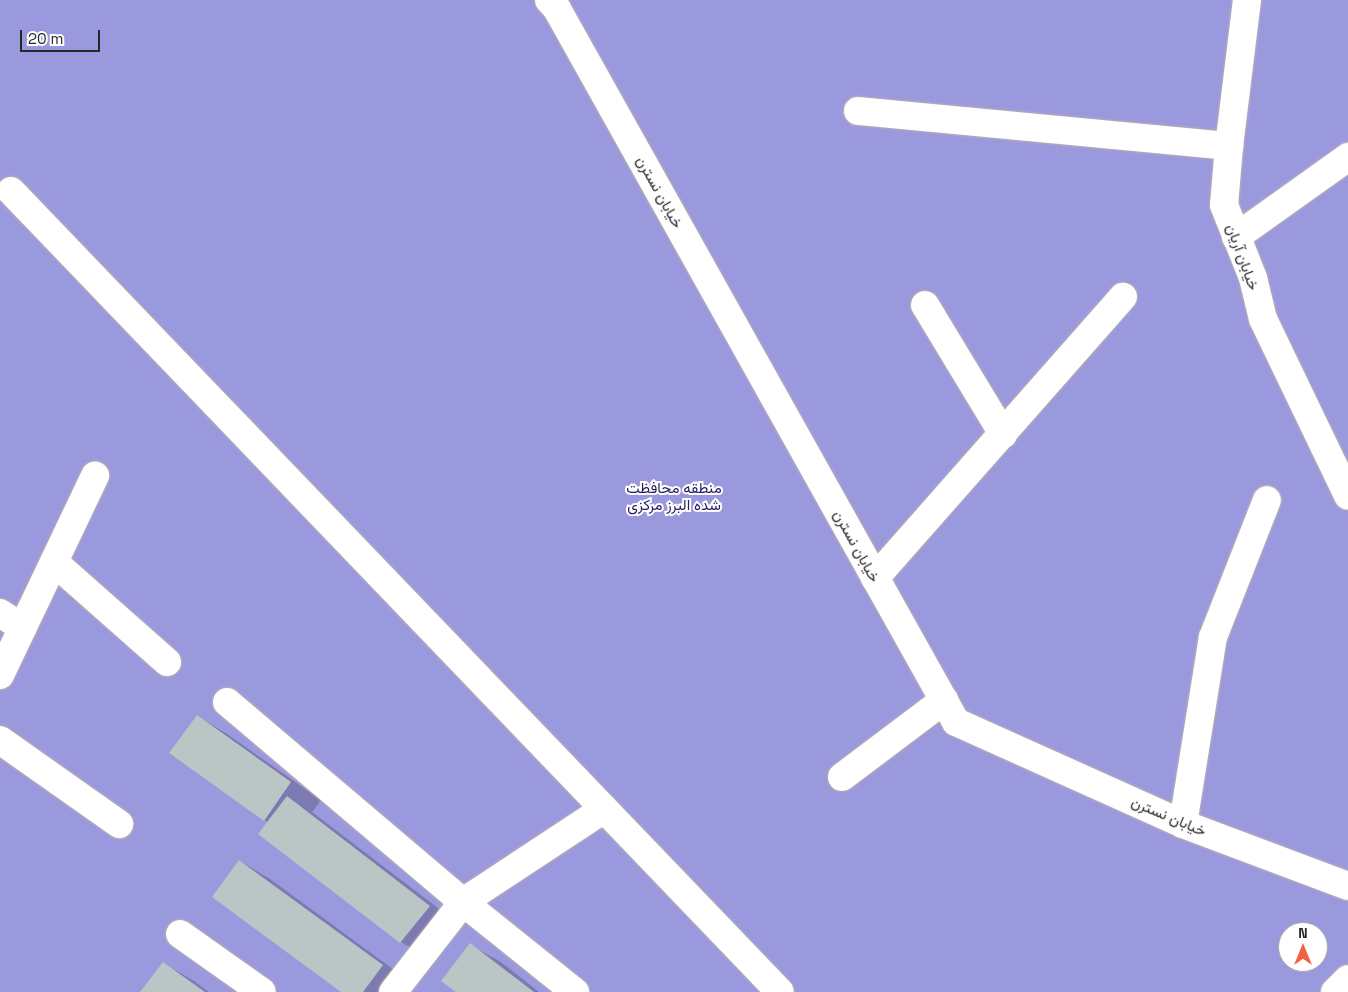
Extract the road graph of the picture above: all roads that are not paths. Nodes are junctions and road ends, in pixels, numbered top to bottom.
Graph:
1 (549, 0) edge
2 (1247, 0) edge
3 (858, 111) dead end
4 (1228, 146) junction
5 (1348, 157) edge
6 (11, 191) dead end
7 (1236, 237) junction
8 (1123, 296) dead end
9 (925, 305) dead end
10 (1003, 434) junction
11 (94, 476) dead end
12 (1348, 496) edge
13 (1267, 500) dead end
14 (54, 562) junction
15 (876, 578) junction
16 (0, 613) edge
17 (23, 628) junction
18 (167, 662) dead end
19 (0, 675) edge
20 (944, 700) junction
21 (227, 702) dead end
22 (0, 740) edge
23 (842, 777) dead end
24 (604, 809) junction
25 (119, 824) dead end
26 (1183, 824) junction
27 (1348, 886) edge
28 (463, 902) junction
29 (180, 934) dead end
30 (1348, 979) edge
31 (262, 992) edge
32 (393, 992) edge
33 (575, 992) edge
34 (780, 992) edge
35 (1335, 992) edge

1 - 15 street, خیابان نسترن
2 - 4 street, خیابان آریان
3 - 4 street
4 - 7 street, خیابان آریان
5 - 7 street
6 - 24 street
7 - 12 street, خیابان آریان
8 - 10 street
9 - 10 street
10 - 15 street
11 - 14 street
13 - 26 street
14 - 17 street
14 - 18 street
15 - 20 street, خیابان نسترن
16 - 17 street
17 - 19 street
20 - 23 street
20 - 26 street, خیابان نسترن
21 - 28 street
22 - 25 street
24 - 28 street
24 - 34 street
26 - 27 street, خیابان نسترن
28 - 32 street
28 - 33 street
29 - 31 street
30 - 35 street

